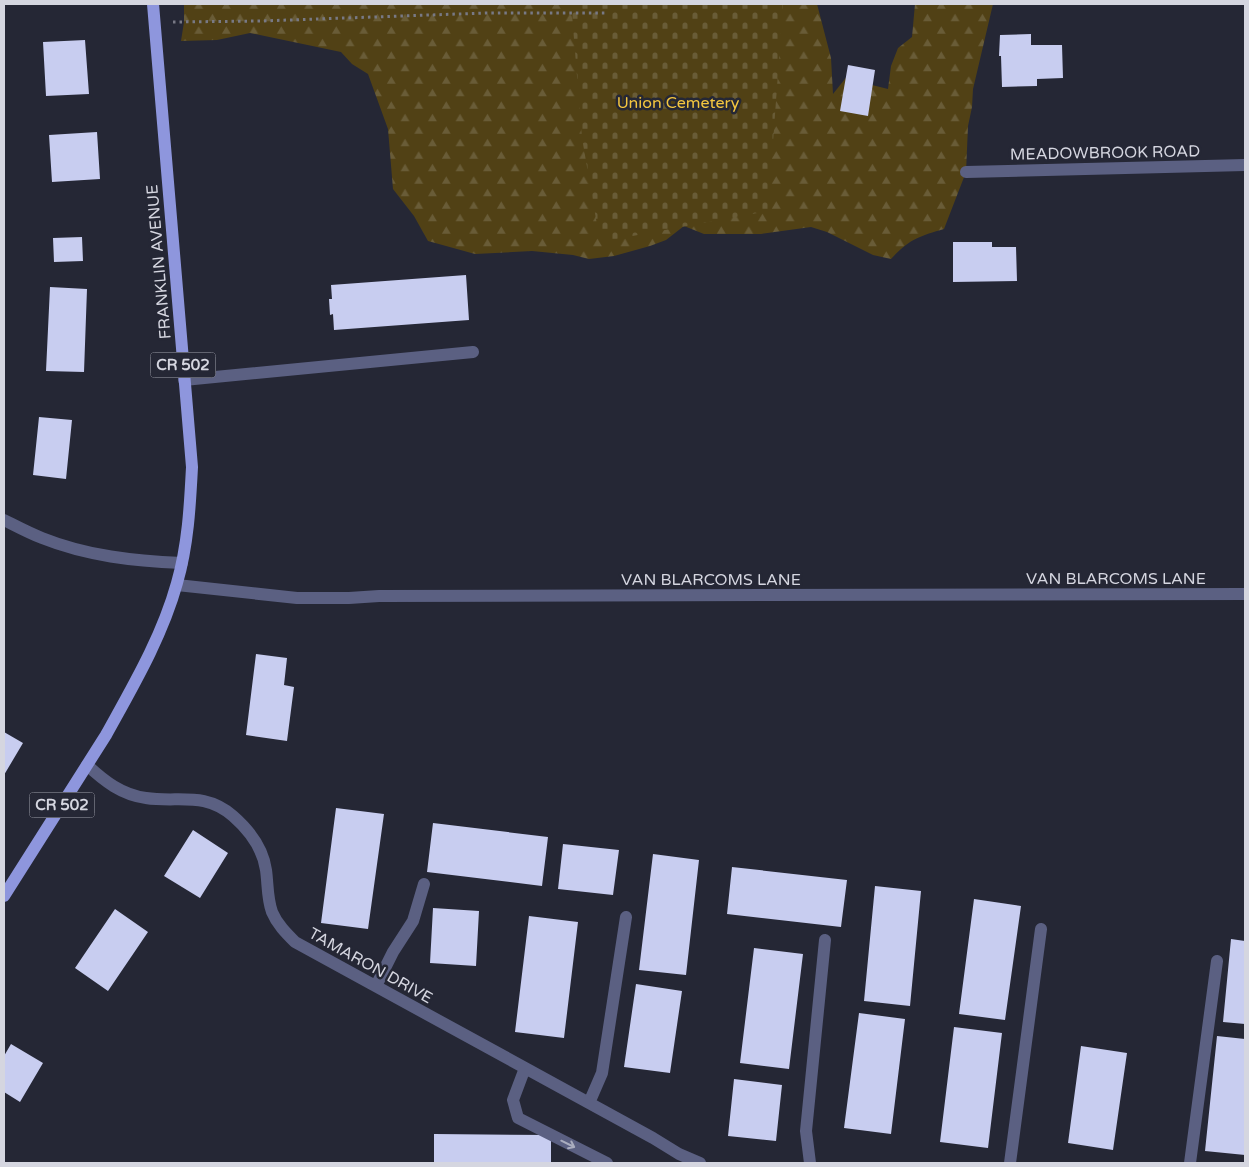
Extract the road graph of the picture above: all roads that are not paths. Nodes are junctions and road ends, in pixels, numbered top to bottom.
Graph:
1 (153, 4) edge
2 (1245, 165) edge
3 (966, 172) dead end
4 (473, 352) dead end
5 (184, 380) junction
6 (4, 520) edge
7 (182, 563) junction
8 (177, 585) junction
9 (1245, 594) edge
10 (87, 765) junction
11 (424, 884) dead end
12 (6, 888) edge
13 (626, 917) dead end
14 (1041, 929) dead end
15 (825, 940) dead end
16 (1218, 961) dead end
17 (376, 986) junction
18 (525, 1068) junction
19 (589, 1103) junction
20 (608, 1163) edge
21 (700, 1163) edge
22 (810, 1163) edge
23 (1010, 1163) edge
24 (1190, 1163) edge

1 - 5 main road, FRANKLIN AVENUE / CR 502
2 - 3 street, MEADOWBROOK ROAD
4 - 5 street
5 - 7 main road, FRANKLIN AVENUE / CR 502
6 - 7 street
7 - 8 main road, FRANKLIN AVENUE / CR 502
8 - 9 street, VAN BLARCOMS LANE
8 - 10 main road, FRANKLIN AVENUE / CR 502
10 - 12 main road, CR 502
10 - 17 street, TAMARON DRIVE
11 - 17 street
13 - 19 street
14 - 23 street
15 - 22 street
16 - 24 street
17 - 18 street, TAMARON DRIVE
18 - 19 street, TAMARON DRIVE
18 -> 20 street
19 - 21 street, TAMARON DRIVE

